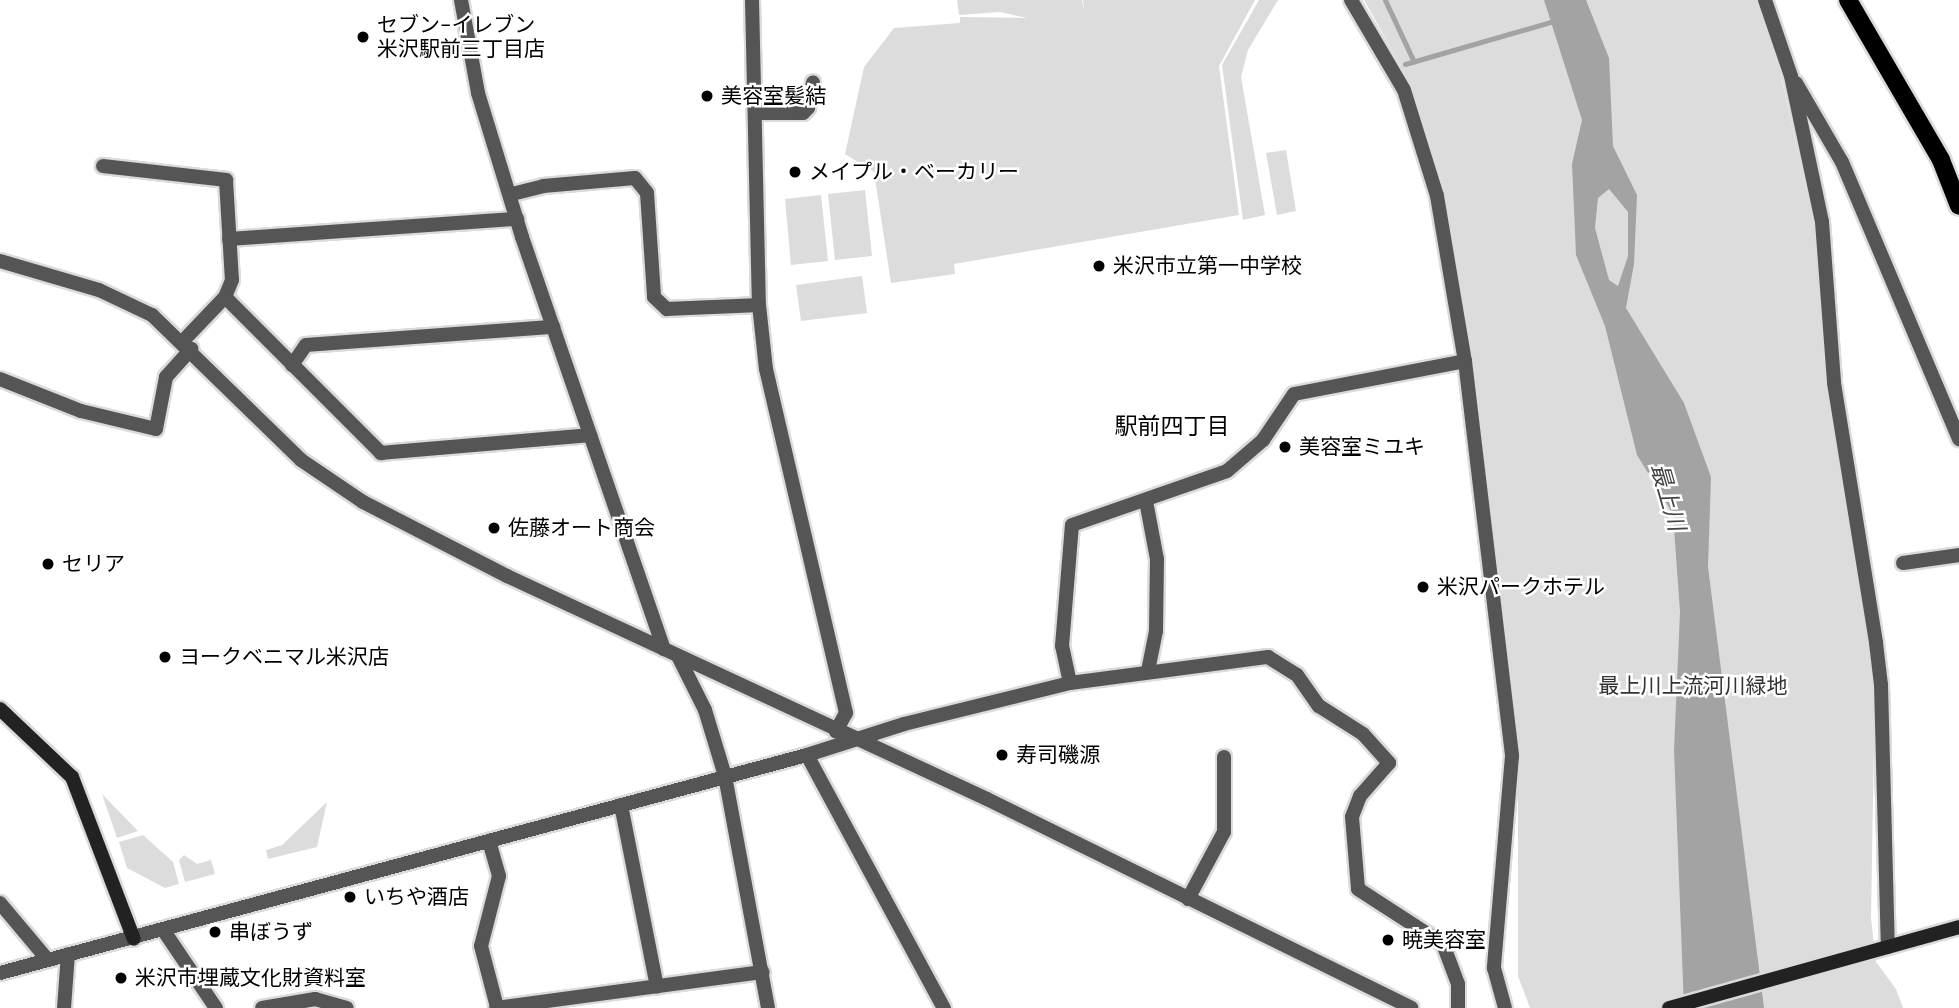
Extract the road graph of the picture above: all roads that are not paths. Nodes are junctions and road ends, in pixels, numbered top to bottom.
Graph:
1 (461, 0) edge
2 (752, 0) edge
3 (1351, 0) edge
4 (1765, 0) edge
5 (1848, 0) edge
6 (1791, 76) junction
7 (813, 82) dead end
8 (757, 113) junction
9 (103, 166) dead end
10 (512, 194) junction
11 (1959, 206) edge
12 (517, 219) junction
13 (229, 239) junction
14 (0, 261) edge
15 (225, 297) junction
16 (759, 305) junction
17 (553, 327) junction
18 (187, 345) junction
19 (1465, 361) junction
20 (292, 365) junction
21 (0, 379) edge
22 (590, 435) junction
23 (1959, 439) edge
24 (1146, 501) junction
25 (1959, 555) edge
26 (1903, 563) dead end
27 (664, 649) junction
28 (678, 656) junction
29 (1148, 671) junction
30 (1070, 683) junction
31 (0, 709) edge
32 (836, 731) junction
33 (855, 740) junction
34 (807, 755) junction
35 (1224, 757) dead end
36 (725, 776) junction
37 (621, 805) junction
38 (489, 841) junction
39 (1188, 899) junction
40 (0, 903) edge
41 (1959, 927) edge
42 (164, 930) junction
43 (134, 939) junction
44 (1888, 947) junction
45 (68, 954) junction
46 (47, 959) junction
47 (0, 972) edge
48 (763, 972) junction
49 (657, 986) junction
50 (64, 1008) edge
51 (216, 1008) edge
52 (262, 1008) edge
53 (347, 1008) edge
54 (496, 1008) edge
55 (768, 1008) edge
56 (944, 1008) edge
57 (1411, 1008) edge
58 (1458, 1008) edge
59 (1505, 1008) edge
60 (1669, 1008) edge

1 - 10 street
2 - 8 street
3 - 19 street
4 - 6 street
5 - 11 main road
6 - 23 street
6 - 44 street
7 - 8 street
8 - 16 street
9 - 13 street
10 - 12 street
10 - 16 street
12 - 13 street
12 - 17 street
13 - 15 street
14 - 18 street
15 - 18 street
15 - 20 street
16 - 32 street
17 - 20 street
17 - 22 street
18 - 21 street
18 - 27 street
19 - 24 street
19 - 59 street
20 - 22 street
22 - 27 street
24 - 29 street
24 - 30 street
25 - 26 street
27 - 28 street
28 - 32 street
28 - 36 street
29 - 30 street
29 - 58 street
30 - 33 street
31 - 43 street
32 - 33 street
33 - 34 street
33 - 39 street
34 - 36 street
34 - 56 street
35 - 39 street
36 - 37 street
36 - 48 street
37 - 38 street
37 - 49 street
38 - 42 street
38 - 54 street
39 - 57 street
40 - 46 street
41 - 44 street
42 - 43 street
42 - 51 street
43 - 45 street
44 - 60 street
45 - 46 street
45 - 50 street
46 - 47 street
48 - 49 street
48 - 55 street
49 - 54 street
52 - 53 street

